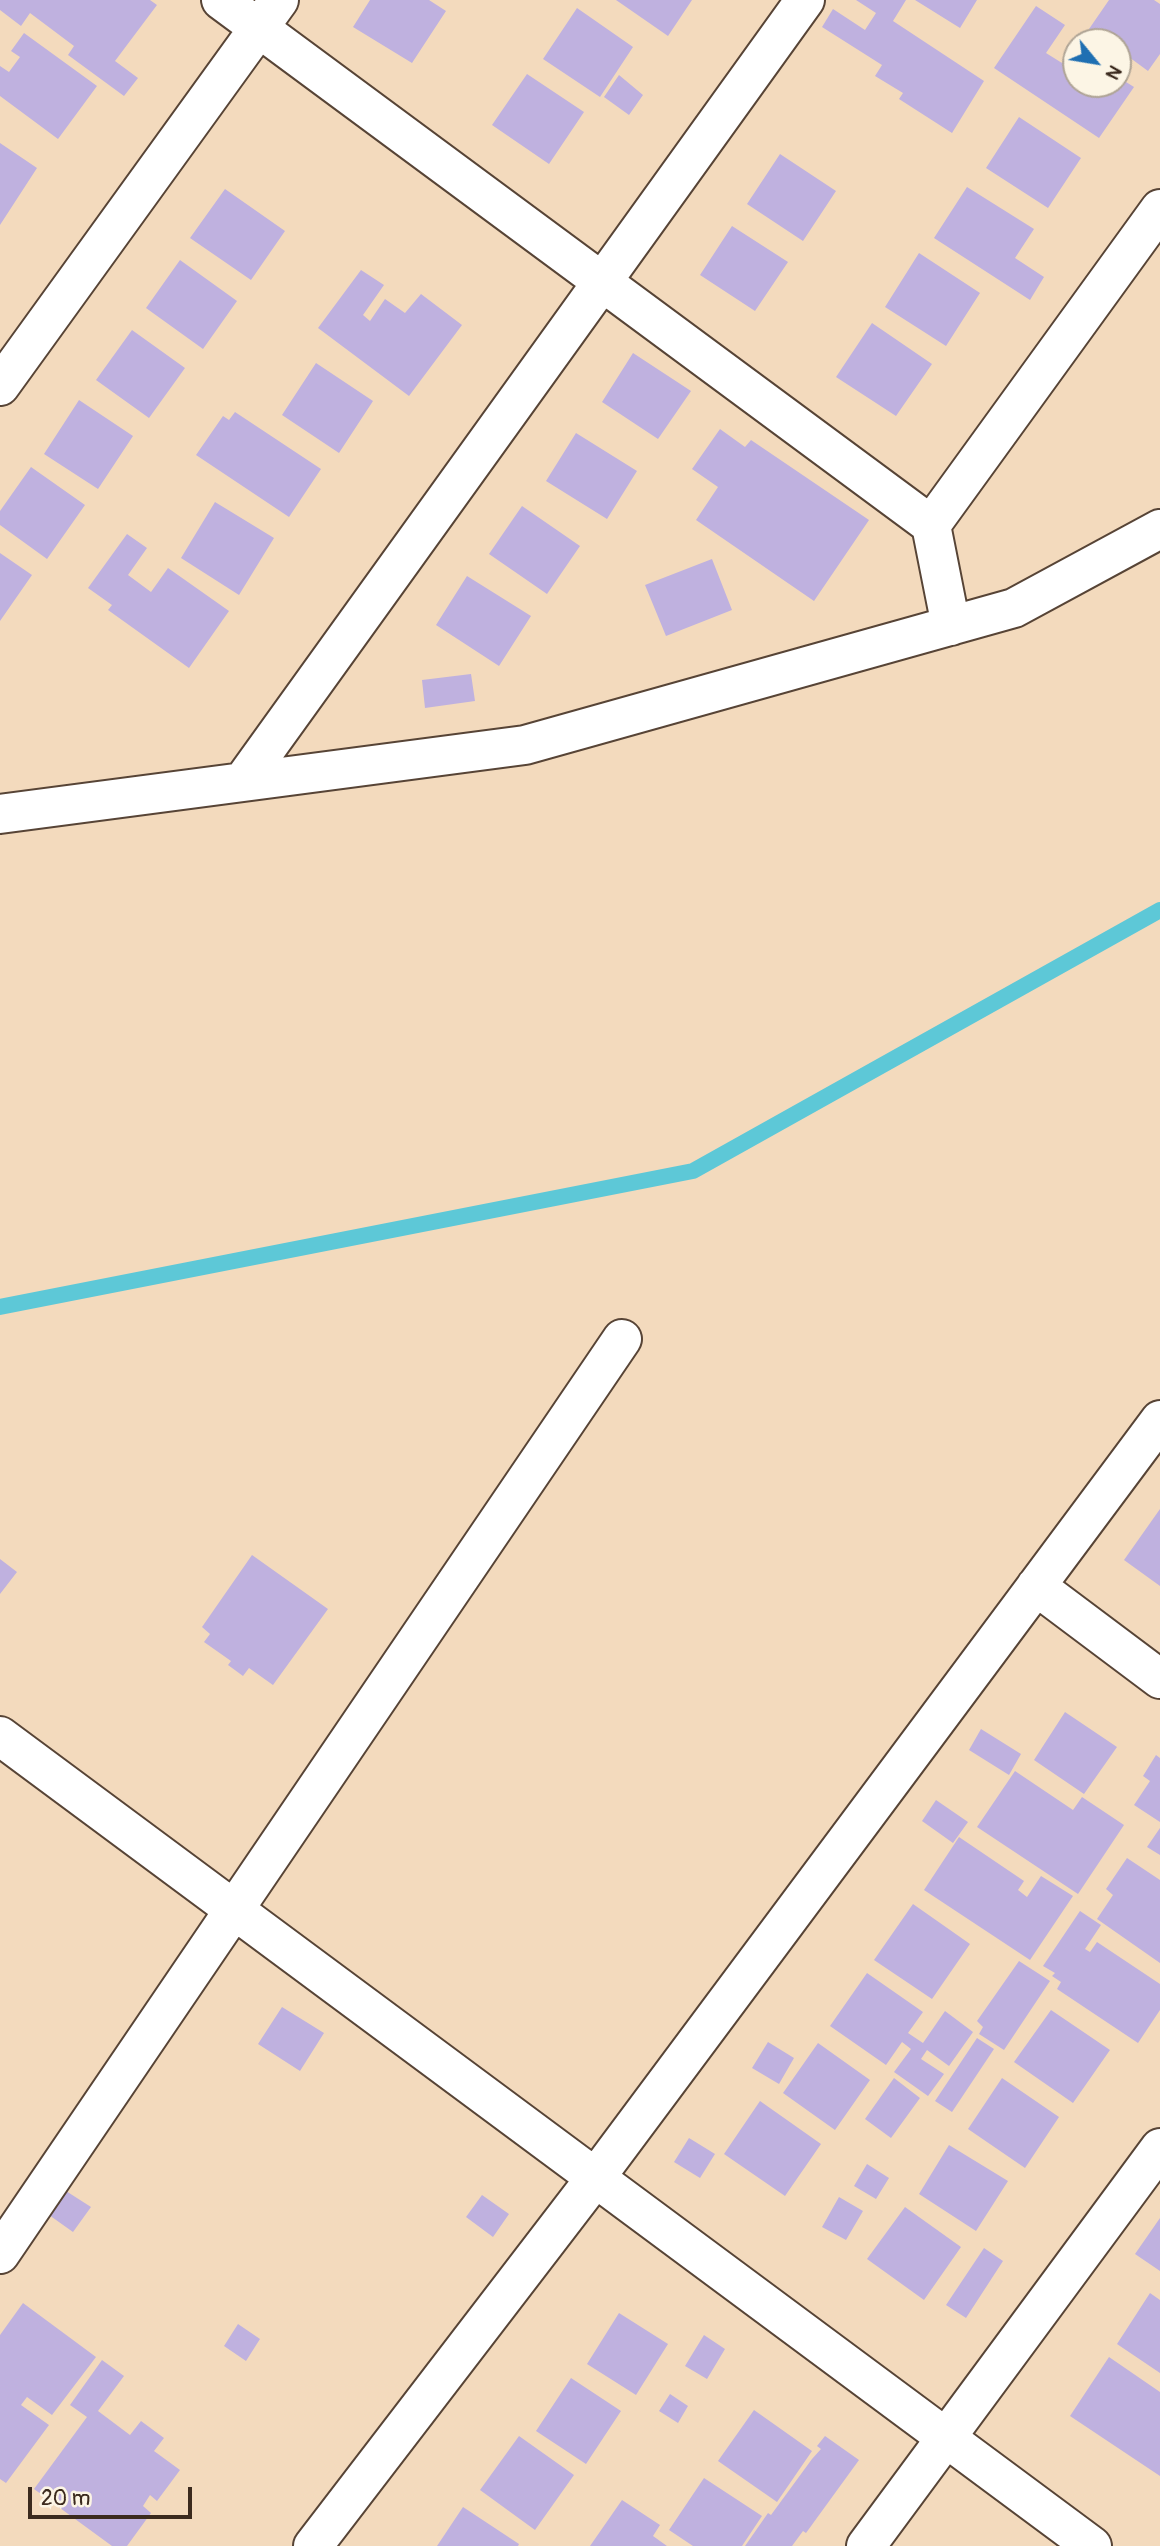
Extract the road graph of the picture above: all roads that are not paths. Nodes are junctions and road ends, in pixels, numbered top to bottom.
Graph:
1 (222, 0) edge
2 (805, 0) edge
3 (269, 14) edge
4 (1160, 209) edge
5 (602, 282) junction
6 (0, 386) edge
7 (931, 525) junction
8 (1160, 529) edge
9 (951, 625) junction
10 (243, 781) junction
11 (0, 814) edge
12 (622, 1339) dead end
13 (1160, 1420) edge
14 (1036, 1586) junction
15 (1160, 1679) edge
16 (0, 1736) edge
17 (234, 1909) junction
18 (1160, 2148) edge
19 (596, 2177) junction
20 (0, 2254) edge
21 (947, 2438) junction
22 (313, 2546) edge
23 (866, 2546) edge
24 (1092, 2546) edge

1 - 3 street
2 - 5 street
3 - 5 street
3 - 6 street
4 - 7 street
5 - 7 street
5 - 10 street
7 - 9 street
8 - 9 street
9 - 10 street
10 - 11 street
12 - 17 street
13 - 14 street
14 - 15 street
14 - 19 street
16 - 17 street
17 - 19 street
17 - 20 street
18 - 21 street
19 - 21 street
19 - 22 street
21 - 23 street
21 - 24 street

